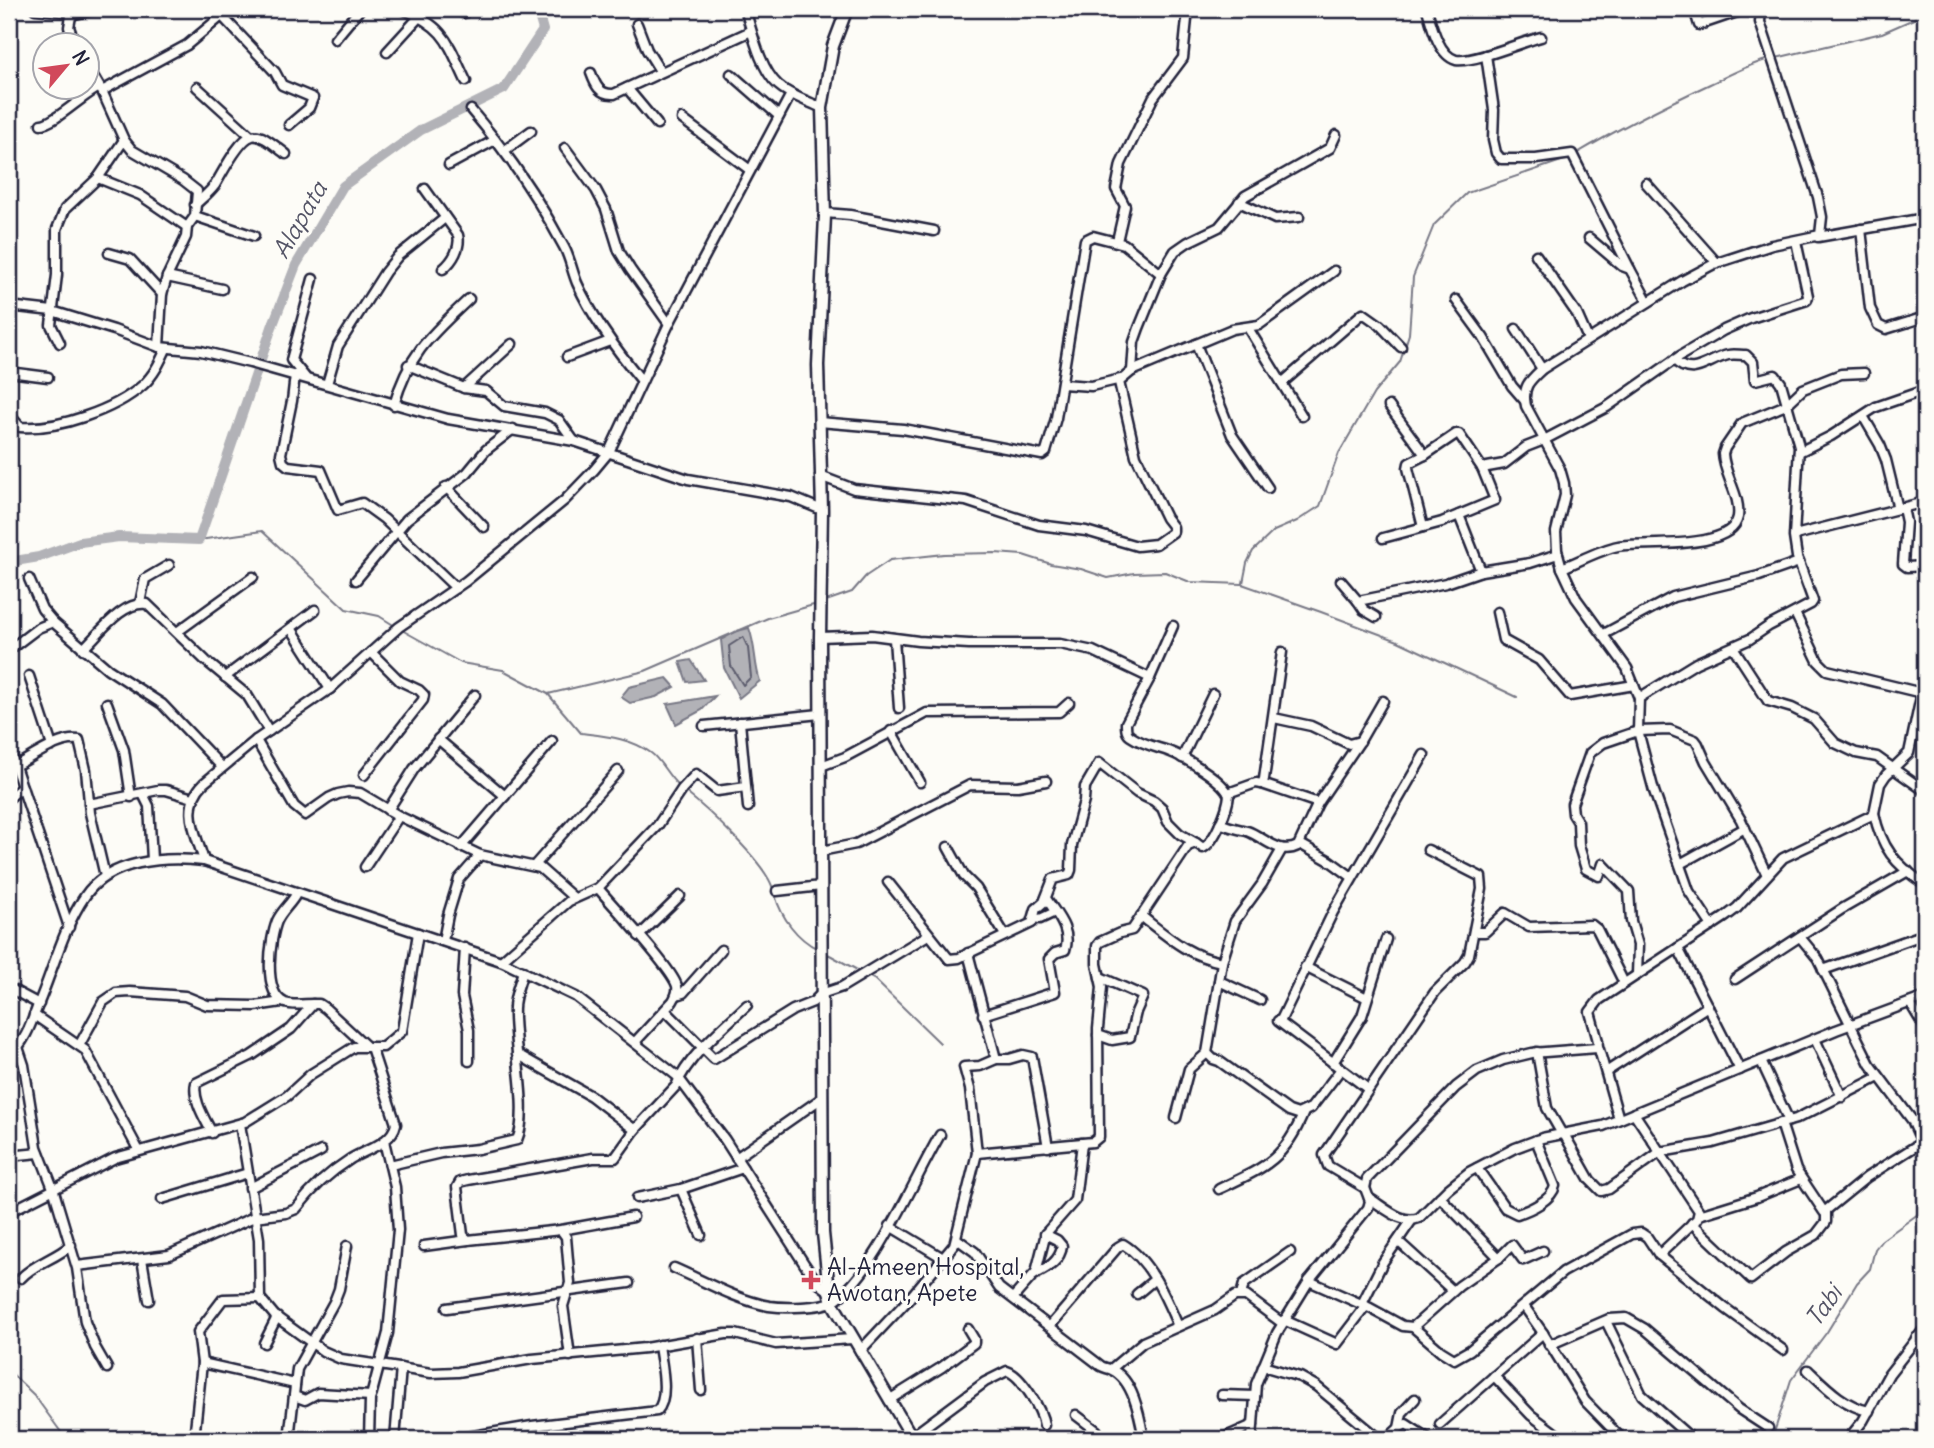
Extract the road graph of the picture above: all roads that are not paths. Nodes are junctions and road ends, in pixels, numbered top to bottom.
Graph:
1 (35, 9) edge
2 (98, 9) edge
3 (230, 9) edge
4 (360, 9) edge
5 (403, 9) edge
6 (745, 9) edge
7 (847, 9) edge
8 (1188, 9) edge
9 (1427, 9) edge
10 (1694, 9) edge
11 (1746, 9) edge
12 (1761, 9) edge
13 (71, 12) edge
14 (221, 15) junction
15 (420, 16) junction
16 (638, 24) dead end
17 (751, 31) junction
18 (71, 32) edge
19 (1541, 37) dead end
20 (335, 38) dead end
21 (387, 52) dead end
22 (1486, 55) junction
23 (660, 71) junction
24 (591, 73) dead end
25 (731, 74) dead end
26 (466, 81) dead end
27 (197, 87) dead end
28 (626, 88) junction
29 (102, 89) edge
30 (102, 94) edge
31 (792, 94) junction
32 (77, 102) edge
33 (822, 108) junction
34 (471, 110) dead end
35 (779, 116) junction
36 (682, 119) dead end
37 (41, 124) dead end
38 (657, 124) dead end
39 (289, 125) dead end
40 (531, 131) dead end
41 (1336, 135) dead end
42 (251, 136) junction
43 (495, 140) junction
44 (124, 141) junction
45 (565, 148) dead end
46 (504, 151) junction
47 (286, 154) dead end
48 (450, 165) dead end
49 (750, 170) junction
50 (99, 178) junction
51 (1646, 183) dead end
52 (425, 189) dead end
53 (1239, 202) junction
54 (195, 206) junction
55 (825, 213) junction
56 (195, 216) junction
57 (1299, 217) dead end
58 (445, 218) junction
59 (1925, 218) edge
60 (187, 227) junction
61 (1861, 229) junction
62 (934, 231) dead end
63 (254, 236) dead end
64 (1818, 237) junction
65 (1589, 238) dead end
66 (1117, 241) junction
67 (1796, 242) junction
68 (109, 253) dead end
69 (1536, 256) dead end
70 (1717, 263) junction
71 (443, 268) dead end
72 (1630, 269) junction
73 (1334, 271) dead end
74 (1161, 274) junction
75 (167, 276) junction
76 (313, 279) dead end
77 (222, 289) dead end
78 (162, 294) junction
79 (468, 299) dead end
80 (1456, 300) dead end
81 (1648, 302) junction
82 (9, 306) edge
83 (52, 312) junction
84 (1925, 317) edge
85 (669, 324) junction
86 (1248, 328) junction
87 (1516, 329) dead end
88 (1588, 339) junction
89 (610, 341) junction
90 (60, 344) dead end
91 (512, 344) dead end
92 (1196, 344) junction
93 (159, 347) junction
94 (1401, 347) dead end
95 (567, 357) dead end
96 (1674, 360) junction
97 (408, 365) junction
98 (1542, 369) junction
99 (1132, 371) junction
100 (9, 372) edge
101 (1864, 373) dead end
102 (295, 375) junction
103 (48, 377) dead end
104 (304, 377) junction
105 (1121, 379) junction
106 (642, 380) junction
107 (1282, 383) junction
108 (327, 384) junction
109 (1062, 384) junction
110 (464, 387) junction
111 (1925, 390) edge
112 (1525, 401) junction
113 (1786, 404) junction
114 (394, 405) junction
115 (1389, 406) dead end
116 (9, 410) edge
117 (1302, 416) dead end
118 (1863, 416) junction
119 (819, 422) junction
120 (513, 429) junction
121 (1544, 440) junction
122 (574, 441) junction
123 (609, 452) junction
124 (1799, 452) junction
125 (1425, 455) junction
126 (1482, 468) junction
127 (820, 476) junction
128 (446, 487) junction
129 (1268, 488) dead end
130 (1925, 502) edge
131 (1900, 508) junction
132 (822, 510) junction
133 (1460, 515) junction
134 (484, 527) dead end
135 (1423, 527) junction
136 (396, 531) junction
137 (1794, 535) junction
138 (1383, 538) dead end
139 (1558, 554) junction
140 (1799, 562) junction
141 (169, 565) dead end
142 (1925, 566) edge
143 (1562, 568) junction
144 (1481, 571) junction
145 (253, 577) dead end
146 (29, 579) dead end
147 (356, 580) dead end
148 (1340, 581) dead end
149 (456, 588) junction
150 (1358, 601) junction
151 (140, 603) junction
152 (315, 610) dead end
153 (1497, 612) dead end
154 (1795, 613) junction
155 (1376, 617) dead end
156 (53, 622) junction
157 (1173, 626) dead end
158 (291, 628) junction
159 (177, 632) junction
160 (1604, 634) junction
161 (820, 637) junction
162 (894, 639) junction
163 (1733, 647) junction
164 (83, 649) junction
165 (9, 650) edge
166 (371, 652) junction
167 (1282, 652) dead end
168 (29, 676) dead end
169 (225, 677) junction
170 (1150, 678) junction
171 (1925, 678) edge
172 (1634, 685) junction
173 (330, 689) junction
174 (1923, 693) junction
175 (1213, 694) dead end
176 (475, 695) dead end
177 (1639, 698) junction
178 (1383, 701) dead end
179 (107, 703) dead end
180 (1069, 704) dead end
181 (899, 708) dead end
182 (820, 713) junction
183 (1274, 718) junction
184 (740, 722) junction
185 (704, 726) dead end
186 (269, 731) junction
187 (891, 731) junction
188 (1638, 731) junction
189 (438, 739) junction
190 (256, 740) junction
191 (552, 741) dead end
192 (1360, 741) junction
193 (52, 746) junction
194 (9, 748) edge
195 (1424, 755) dead end
196 (1182, 758) junction
197 (15, 766) junction
198 (821, 766) junction
199 (222, 768) junction
200 (1892, 769) junction
201 (618, 771) dead end
202 (364, 775) dead end
203 (1046, 781) dead end
204 (920, 782) dead end
205 (1262, 784) junction
206 (22, 787) junction
207 (746, 787) junction
208 (1925, 792) edge
209 (1228, 793) junction
210 (143, 794) junction
211 (505, 796) junction
212 (131, 797) junction
213 (9, 798) edge
214 (193, 798) junction
215 (1318, 803) junction
216 (89, 804) junction
217 (748, 807) dead end
218 (388, 810) junction
219 (1874, 813) junction
220 (399, 816) junction
221 (1220, 823) junction
222 (1745, 828) junction
223 (1196, 843) junction
224 (1300, 844) junction
225 (461, 847) junction
226 (948, 847) dead end
227 (1282, 849) junction
228 (1428, 850) dead end
229 (821, 851) junction
230 (480, 855) junction
231 (152, 860) junction
232 (204, 861) junction
233 (1680, 863) junction
234 (534, 866) junction
235 (365, 867) dead end
236 (1908, 871) junction
237 (1767, 875) junction
238 (105, 876) junction
239 (1352, 877) junction
240 (888, 882) dead end
241 (1925, 884) edge
242 (821, 886) junction
243 (598, 888) junction
244 (777, 891) dead end
245 (296, 894) junction
246 (680, 896) dead end
247 (574, 898) junction
248 (1046, 898) junction
249 (1055, 912) junction
250 (1141, 916) junction
251 (1034, 918) junction
252 (1713, 926) junction
253 (69, 927) junction
254 (1475, 932) junction
255 (418, 933) junction
256 (928, 934) junction
257 (1925, 934) edge
258 (1005, 935) junction
259 (639, 936) junction
260 (1800, 937) junction
261 (1386, 939) dead end
262 (443, 941) junction
263 (465, 948) junction
264 (1678, 948) junction
265 (721, 950) dead end
266 (968, 953) junction
267 (501, 961) junction
268 (1222, 962) junction
269 (1305, 967) junction
270 (1823, 970) junction
271 (523, 971) junction
272 (1637, 975) junction
273 (1100, 977) junction
274 (1735, 979) dead end
275 (1219, 981) junction
276 (1624, 983) junction
277 (9, 988) edge
278 (821, 994) junction
279 (677, 995) junction
280 (1925, 997) edge
281 (1367, 998) junction
282 (1259, 1000) dead end
283 (282, 1002) junction
284 (1910, 1003) junction
285 (39, 1004) junction
286 (313, 1004) junction
287 (747, 1005) dead end
288 (1708, 1006) junction
289 (665, 1010) junction
290 (983, 1015) junction
291 (34, 1016) junction
292 (1850, 1025) junction
293 (1925, 1028) edge
294 (1098, 1035) junction
295 (1815, 1039) junction
296 (636, 1041) junction
297 (80, 1044) junction
298 (1598, 1046) junction
299 (18, 1047) junction
300 (368, 1047) junction
301 (703, 1049) junction
302 (1537, 1052) junction
303 (1207, 1053) junction
304 (517, 1054) junction
305 (9, 1056) edge
306 (996, 1059) junction
307 (469, 1061) dead end
308 (1761, 1061) junction
309 (1333, 1063) junction
310 (1342, 1069) junction
311 (1740, 1070) junction
312 (1606, 1072) junction
313 (1879, 1077) junction
314 (679, 1078) junction
315 (1368, 1089) junction
316 (1842, 1097) junction
317 (821, 1098) junction
318 (1304, 1112) junction
319 (1634, 1113) junction
320 (1176, 1118) dead end
321 (1619, 1119) junction
322 (1785, 1122) junction
323 (240, 1124) junction
324 (635, 1129) junction
325 (212, 1133) junction
326 (1563, 1134) junction
327 (940, 1135) dead end
328 (384, 1140) junction
329 (1535, 1140) junction
330 (1082, 1143) junction
331 (1924, 1145) edge
332 (1048, 1147) junction
333 (139, 1151) junction
334 (321, 1151) dead end
335 (1660, 1152) junction
336 (39, 1153) junction
337 (976, 1153) junction
338 (9, 1156) edge
339 (736, 1158) junction
340 (390, 1165) junction
341 (743, 1168) junction
342 (1477, 1168) junction
343 (248, 1172) junction
344 (1801, 1179) junction
345 (54, 1188) junction
346 (250, 1188) junction
347 (1365, 1188) junction
348 (681, 1189) junction
349 (1219, 1189) dead end
350 (1440, 1197) junction
351 (637, 1198) dead end
352 (1369, 1198) junction
353 (163, 1199) dead end
354 (1826, 1211) junction
355 (9, 1212) edge
356 (1699, 1215) junction
357 (254, 1217) junction
358 (633, 1217) dead end
359 (1412, 1220) junction
360 (1692, 1223) junction
361 (890, 1226) junction
362 (561, 1230) junction
363 (1045, 1234) junction
364 (701, 1235) dead end
365 (957, 1239) junction
366 (468, 1240) junction
367 (1398, 1241) junction
368 (71, 1245) junction
369 (347, 1246) dead end
370 (424, 1246) dead end
371 (1543, 1251) dead end
372 (1290, 1252) dead end
373 (1659, 1255) junction
374 (943, 1258) junction
375 (1499, 1258) junction
376 (142, 1259) junction
377 (77, 1266) junction
378 (674, 1268) dead end
379 (1034, 1275) junction
380 (21, 1278) dead end
381 (1155, 1279) junction
382 (1308, 1281) junction
383 (629, 1283) dead end
384 (1452, 1291) junction
385 (567, 1293) junction
386 (1137, 1294) dead end
387 (1241, 1295) junction
388 (830, 1296) junction
389 (260, 1298) junction
390 (1013, 1298) junction
391 (149, 1300) dead end
392 (1364, 1305) junction
393 (1524, 1306) junction
394 (447, 1308) dead end
395 (277, 1317) junction
396 (1283, 1321) junction
397 (1606, 1321) junction
398 (1050, 1326) junction
399 (1178, 1326) junction
400 (1413, 1327) junction
401 (1925, 1328) edge
402 (968, 1329) dead end
403 (1544, 1333) junction
404 (697, 1338) junction
405 (1916, 1338) junction
406 (852, 1339) junction
407 (264, 1343) dead end
408 (310, 1344) junction
409 (1925, 1344) edge
410 (659, 1345) junction
411 (1549, 1345) junction
412 (1783, 1350) dead end
413 (860, 1351) junction
414 (570, 1356) junction
415 (202, 1363) junction
416 (381, 1365) junction
417 (1263, 1366) junction
418 (107, 1368) dead end
419 (401, 1368) junction
420 (1111, 1370) junction
421 (1808, 1370) dead end
422 (1494, 1376) junction
423 (295, 1384) junction
424 (701, 1390) dead end
425 (1222, 1395) dead end
426 (294, 1396) junction
427 (371, 1396) junction
428 (1255, 1396) junction
429 (1415, 1398) dead end
430 (889, 1400) junction
431 (1869, 1411) junction
432 (1076, 1415) dead end
433 (1440, 1424) dead end
434 (1044, 1425) dead end
435 (1253, 1425) junction
436 (1399, 1428) junction
437 (1768, 1428) dead end
438 (1925, 1434) edge
439 (1615, 1437) edge
440 (912, 1438) edge
441 (194, 1439) edge
442 (289, 1439) edge
443 (369, 1439) edge
444 (395, 1439) edge
445 (454, 1439) edge
446 (1098, 1439) edge
447 (1144, 1439) edge
448 (1221, 1439) edge
449 (1252, 1439) edge
450 (1380, 1439) edge
451 (1387, 1439) edge
452 (1429, 1439) edge
453 (1563, 1439) edge
454 (1692, 1439) edge
455 (1848, 1439) edge
456 (1922, 1439) edge

1 - 13 street
2 - 13 street
3 - 14 street
4 - 20 street
5 - 15 street
6 - 17 street
7 - 33 main road
8 - 66 street
9 - 22 street
10 - 11 street
12 - 64 street
13 - 18 street
14 - 29 street
14 - 39 street
15 - 21 street
15 - 26 street
16 - 23 street
17 - 23 street
17 - 31 street
19 - 22 street
22 - 72 street
23 - 28 street
24 - 28 street
25 - 35 street
27 - 42 street
28 - 38 street
30 - 44 street
31 - 33 street
31 - 35 street
32 - 37 street
33 - 55 main road
34 - 43 street
35 - 49 street
36 - 49 street
40 - 46 street
41 - 53 street
42 - 47 street
42 - 54 street
43 - 46 street
43 - 48 street
44 - 50 street
44 - 54 street
45 - 85 street
46 - 89 street
49 - 85 street
50 - 60 street
50 - 83 street
51 - 70 street
52 - 58 street
53 - 57 street
53 - 74 street
54 - 56 street
55 - 62 street
55 - 119 main road
56 - 60 street
56 - 63 street
58 - 71 street
58 - 108 street
59 - 61 street
60 - 75 street
61 - 64 street
61 - 84 street
64 - 67 street
65 - 72 street
66 - 74 street
66 - 109 street
67 - 70 street
67 - 96 street
68 - 78 street
69 - 88 street
70 - 81 street
72 - 81 street
73 - 86 street
74 - 99 street
75 - 77 street
75 - 78 street
76 - 104 street
78 - 93 street
79 - 97 street
80 - 112 street
81 - 88 street
82 - 83 street
83 - 90 street
83 - 93 street
85 - 106 street
86 - 92 street
86 - 107 street
87 - 98 street
88 - 98 street
89 - 95 street
89 - 106 street
91 - 110 street
92 - 99 street
92 - 129 street
93 - 102 street
93 - 116 street
94 - 107 street
96 - 113 street
96 - 121 street
97 - 110 street
97 - 114 street
98 - 112 street
99 - 105 street
100 - 103 street
101 - 113 street
102 - 104 street
102 - 136 street
104 - 108 street
105 - 109 street
105 - 127 street
106 - 123 street
107 - 117 street
108 - 114 street
109 - 119 street
110 - 122 street
111 - 118 street
112 - 121 street
113 - 124 street
113 - 143 street
114 - 120 street
115 - 125 street
118 - 124 street
118 - 131 street
119 - 127 main road
120 - 122 street
120 - 128 street
121 - 126 street
121 - 139 street
122 - 123 street
123 - 132 street
123 - 149 street
124 - 137 street
125 - 126 street
125 - 135 street
126 - 133 street
127 - 132 main road
128 - 134 street
128 - 136 street
130 - 131 street
131 - 137 street
131 - 142 street
132 - 161 main road
133 - 135 street
133 - 144 street
135 - 138 street
136 - 147 street
136 - 149 street
137 - 140 street
139 - 143 street
139 - 144 street
140 - 154 street
140 - 160 street
141 - 151 street
143 - 160 street
144 - 150 street
145 - 159 street
146 - 156 street
148 - 150 street
149 - 166 street
150 - 155 street
151 - 159 street
151 - 164 street
152 - 158 street
153 - 172 street
154 - 163 street
154 - 174 street
156 - 164 street
156 - 165 street
157 - 170 street
158 - 169 street
158 - 173 street
159 - 169 street
160 - 172 street
161 - 162 street
161 - 182 main road
162 - 170 street
162 - 181 street
163 - 177 street
163 - 200 street
164 - 199 street
166 - 173 street
166 - 202 street
167 - 183 street
168 - 193 street
169 - 186 street
170 - 196 street
171 - 174 street
172 - 177 street
173 - 186 street
174 - 200 street
175 - 196 street
176 - 189 street
177 - 188 street
178 - 192 street
179 - 212 street
180 - 187 street
182 - 184 street
182 - 198 main road
183 - 192 street
183 - 205 street
184 - 185 street
184 - 207 street
186 - 190 street
187 - 198 street
187 - 204 street
188 - 222 street
188 - 233 street
188 - 272 street
189 - 211 street
189 - 218 street
190 - 199 street
190 - 218 street
191 - 211 street
192 - 215 street
193 - 197 street
193 - 216 street
194 - 197 street
195 - 239 street
196 - 209 street
197 - 206 street
198 - 229 main road
199 - 214 street
200 - 208 street
200 - 219 street
201 - 234 street
203 - 229 street
205 - 209 street
205 - 215 street
206 - 213 street
206 - 253 street
207 - 217 street
207 - 243 street
209 - 221 street
210 - 212 street
210 - 214 street
210 - 231 street
211 - 225 street
212 - 216 street
214 - 232 street
215 - 224 street
216 - 238 street
218 - 220 street
219 - 236 street
219 - 237 street
220 - 225 street
220 - 235 street
221 - 223 street
221 - 227 street
222 - 233 street
222 - 237 street
223 - 248 street
223 - 250 street
224 - 227 street
224 - 239 street
225 - 230 street
226 - 258 street
227 - 268 street
228 - 254 street
229 - 242 main road
230 - 234 street
230 - 262 street
231 - 232 street
231 - 238 street
232 - 245 street
233 - 252 street
234 - 247 street
236 - 241 street
236 - 260 street
237 - 252 street
238 - 253 street
239 - 269 street
240 - 256 street
242 - 244 street
242 - 278 main road
243 - 247 street
243 - 259 street
245 - 255 street
245 - 283 street
246 - 259 street
247 - 267 street
248 - 249 street
248 - 251 street
249 - 251 street
249 - 290 street
250 - 268 street
250 - 273 street
251 - 258 street
252 - 264 street
253 - 285 street
254 - 276 street
254 - 315 street
255 - 262 street
255 - 300 street
256 - 266 street
256 - 278 street
257 - 270 street
258 - 266 street
259 - 279 street
260 - 270 street
260 - 274 street
261 - 281 street
262 - 263 street
263 - 267 street
263 - 307 street
264 - 272 street
264 - 288 street
265 - 279 street
266 - 290 street
267 - 271 street
268 - 275 street
269 - 281 street
269 - 309 street
270 - 292 street
271 - 296 street
271 - 304 street
272 - 276 street
273 - 294 street
273 - 294 street
275 - 282 street
275 - 303 street
276 - 298 street
277 - 285 street
278 - 301 street
278 - 317 main road
279 - 289 street
280 - 284 street
281 - 309 street
283 - 286 street
283 - 297 street
284 - 292 street
284 - 293 street
285 - 291 street
286 - 300 street
286 - 325 street
287 - 301 street
288 - 311 street
288 - 312 street
289 - 296 street
289 - 301 street
290 - 306 street
291 - 297 street
291 - 299 street
292 - 295 street
292 - 313 street
294 - 330 street
295 - 308 street
295 - 316 street
296 - 314 street
297 - 333 street
298 - 302 street
298 - 312 street
299 - 305 street
299 - 336 street
300 - 323 street
300 - 328 street
301 - 314 street
302 - 326 street
302 - 347 street
303 - 318 street
303 - 320 street
304 - 324 street
304 - 340 street
306 - 332 street
306 - 337 street
308 - 311 street
308 - 322 street
309 - 310 street
310 - 315 street
310 - 318 street
311 - 319 street
312 - 321 street
313 - 316 street
313 - 331 street
314 - 324 street
314 - 339 street
315 - 347 street
316 - 322 street
317 - 339 street
317 - 388 main road
318 - 349 street
319 - 321 street
319 - 335 street
321 - 326 street
322 - 335 street
322 - 344 street
323 - 325 street
323 - 343 street
324 - 366 street
325 - 333 street
326 - 329 street
326 - 335 street
327 - 361 street
328 - 340 street
328 - 357 street
329 - 342 street
329 - 342 street
330 - 332 street
330 - 363 street
331 - 354 street
332 - 337 street
333 - 345 street
334 - 346 street
335 - 356 street
336 - 338 street
336 - 345 street
337 - 365 street
339 - 341 street
340 - 416 street
341 - 348 street
341 - 388 street
342 - 350 street
343 - 346 street
343 - 353 street
344 - 354 street
344 - 356 street
345 - 355 street
345 - 368 street
346 - 357 street
347 - 352 street
348 - 351 street
348 - 364 street
350 - 359 street
350 - 375 street
352 - 359 street
352 - 382 street
354 - 360 street
356 - 360 street
357 - 376 street
357 - 389 street
358 - 362 street
359 - 367 street
360 - 373 street
361 - 374 street
361 - 388 street
362 - 366 street
362 - 385 street
363 - 379 street
363 - 379 street
365 - 374 street
365 - 390 street
366 - 370 street
367 - 384 street
367 - 392 street
368 - 377 street
368 - 380 street
369 - 408 street
371 - 375 street
372 - 387 street
373 - 393 street
373 - 412 street
374 - 413 street
375 - 384 street
376 - 377 street
376 - 391 street
377 - 418 street
378 - 388 street
379 - 390 street
381 - 386 street
381 - 398 street
381 - 399 street
382 - 392 street
382 - 396 street
383 - 385 street
384 - 400 street
385 - 394 street
385 - 414 street
387 - 396 street
387 - 399 street
388 - 406 main road
389 - 395 street
389 - 415 street
390 - 398 street
392 - 396 street
392 - 400 street
393 - 400 street
393 - 403 street
395 - 407 street
395 - 408 street
396 - 417 street
397 - 411 street
397 - 437 street
397 - 454 street
398 - 420 street
399 - 420 street
401 - 405 street
402 - 430 street
403 - 411 street
403 - 422 street
404 - 406 street
404 - 410 street
404 - 424 street
405 - 409 street
405 - 431 street
406 - 413 main road
408 - 416 street
408 - 423 street
410 - 414 street
410 - 445 street
411 - 439 street
413 - 430 main road
414 - 419 street
415 - 423 street
415 - 441 street
416 - 419 street
416 - 427 street
417 - 428 street
417 - 450 street
419 - 444 street
420 - 447 street
421 - 431 street
422 - 433 street
422 - 453 street
423 - 426 street
425 - 428 street
426 - 427 street
426 - 442 street
427 - 443 street
428 - 435 street
429 - 436 street
430 - 440 main road
431 - 455 street
432 - 446 street
434 - 440 street
435 - 448 street
435 - 449 street
436 - 451 street
436 - 452 street
438 - 456 street

